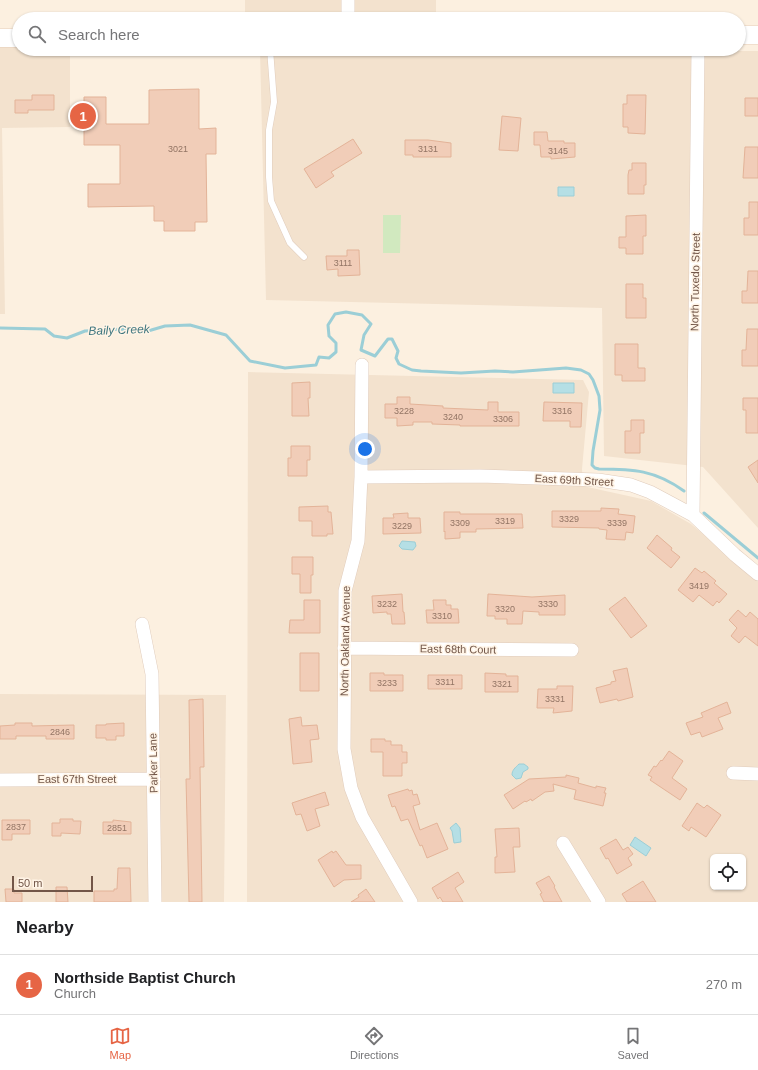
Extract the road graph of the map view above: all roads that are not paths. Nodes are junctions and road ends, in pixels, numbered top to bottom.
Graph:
1 (348, 0) edge
2 (348, 12) edge
3 (746, 35) edge
4 (758, 35) edge
5 (0, 38) edge
6 (12, 38) edge
7 (270, 56) edge
8 (698, 56) edge
9 (304, 257) dead end
10 (362, 365) dead end
11 (361, 477) junction
12 (692, 515) junction
13 (758, 574) edge
14 (142, 624) dead end
15 (344, 648) junction
16 (572, 650) dead end
17 (733, 773) dead end
18 (758, 774) edge
19 (154, 779) junction
20 (0, 780) edge
21 (564, 843) dead end
22 (156, 902) edge
23 (411, 902) edge
24 (599, 902) edge

1 - 2 street
3 - 4 main road
5 - 6 main road
7 - 9 lane
8 - 12 street, North Tuxedo Street
10 - 11 street, North Oakland Avenue
11 - 12 street, East 69th Street
11 - 15 street, North Oakland Avenue
12 - 13 street, East 69th Street
14 - 19 street, Parker Lane
15 - 16 street, East 68th Court
15 - 23 street, North Oakland Avenue
17 - 18 street
19 - 20 street, East 67th Street
19 - 22 street, Parker Lane
21 - 24 street

